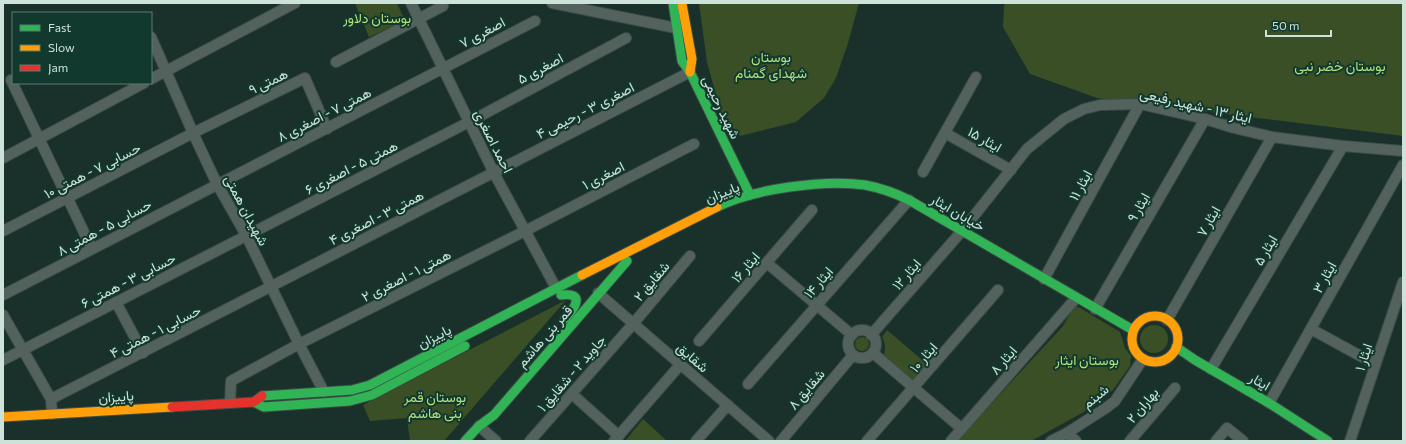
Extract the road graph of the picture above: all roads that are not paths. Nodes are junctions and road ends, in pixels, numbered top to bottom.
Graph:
1 (295, 3) edge
2 (411, 3) edge
3 (552, 3) edge
4 (673, 3) edge
5 (682, 3) edge
6 (443, 6) dead end
7 (419, 19) junction
8 (535, 21) dead end
9 (676, 28) junction
10 (626, 38) dead end
11 (152, 39) edge
12 (336, 62) dead end
13 (443, 69) junction
14 (165, 71) junction
15 (690, 72) junction
16 (976, 77) dead end
17 (152, 78) edge
18 (9, 81) edge
19 (142, 84) edge
20 (1140, 104) junction
21 (1204, 118) junction
22 (469, 122) junction
23 (327, 129) junction
24 (193, 133) junction
25 (945, 133) junction
26 (1272, 137) junction
27 (39, 139) junction
28 (694, 144) dead end
29 (1343, 146) junction
30 (1403, 151) edge
31 (3, 158) edge
32 (1403, 165) edge
33 (1011, 170) junction
34 (923, 172) dead end
35 (494, 173) junction
36 (218, 184) junction
37 (750, 195) junction
38 (68, 198) junction
39 (909, 200) junction
40 (812, 210) dead end
41 (3, 231) edge
42 (525, 231) junction
43 (962, 231) junction
44 (246, 235) junction
45 (92, 249) junction
46 (690, 256) dead end
47 (627, 261) junction
48 (767, 263) junction
49 (1044, 279) junction
50 (1403, 282) edge
51 (271, 287) junction
52 (998, 290) dead end
53 (558, 292) junction
54 (598, 293) junction
55 (3, 296) edge
56 (1076, 298) junction
57 (116, 302) junction
58 (816, 305) junction
59 (1095, 309) junction
60 (3, 315) edge
61 (1167, 320) junction
62 (561, 324) dead end
63 (633, 324) junction
64 (1311, 329) junction
65 (1133, 330) junction
66 (852, 335) junction
67 (871, 335) junction
68 (699, 341) dead end
69 (299, 344) junction
70 (1176, 347) junction
71 (23, 350) junction
72 (143, 353) junction
73 (873, 353) junction
74 (853, 355) junction
75 (1144, 359) junction
76 (3, 360) edge
77 (680, 364) junction
78 (1375, 364) junction
79 (1210, 369) junction
80 (748, 384) dead end
81 (914, 388) junction
82 (1175, 388) dead end
83 (324, 392) junction
84 (572, 394) junction
85 (51, 399) junction
86 (254, 402) junction
87 (230, 403) junction
88 (1269, 403) junction
89 (324, 404) junction
90 (728, 405) junction
91 (485, 411) dead end
92 (52, 414) junction
93 (3, 417) edge
94 (479, 426) junction
95 (962, 429) junction
96 (1067, 433) junction
97 (616, 438) edge
98 (465, 441) edge
99 (496, 441) edge
100 (530, 441) edge
101 (696, 441) edge
102 (769, 441) edge
103 (781, 441) edge
104 (867, 441) edge
105 (951, 441) edge
106 (1051, 441) edge
107 (1076, 441) edge
108 (1130, 441) edge
109 (1216, 441) edge
110 (1243, 441) edge
111 (1328, 441) edge
112 (1350, 441) edge

1 - 14 street
2 - 7 street, احمد اصغری
3 - 9 street
4 - 9 street
5 - 15 street, شهید رحیمی
6 - 7 street
7 - 12 street
7 - 13 street, احمد اصغری
8 - 13 street, اصغری ۷
9 - 15 street
10 - 22 street, اصغری ۵
11 - 14 street, شهیدان همتی
13 - 22 street, احمد اصغری
13 - 23 street, همتی ۷ - اصغری ۸
14 - 17 street
14 - 24 street, شهیدان همتی
15 - 35 street, اصغری ۳ - رحیمی ۴
15 - 37 street, شهید رحیمی
16 - 25 street, ایثار ۱۵
18 - 27 street
19 - 27 street
20 - 21 street, ایثار ۱۳ - شهید رفیعی
20 - 33 street, ایثار ۱۳ - شهید رفیعی
20 - 49 street, ایثار ۱۱
21 - 26 street, ایثار ۱۳ - شهید رفیعی
21 - 59 street, ایثار ۹
22 - 35 street, احمد اصغری
22 - 44 street, همتی ۵ - اصغری ۶
23 - 24 street, همتی ۹
23 - 36 street, همتی ۷ - اصغری ۸
24 - 36 street, شهیدان همتی
24 - 38 street, حسابی ۷ - همتی ۱۰
25 - 33 street, ایثار ۱۵
25 - 34 street, ایثار ۱۵
26 - 29 street, ایثار ۱۳ - شهید رفیعی
26 - 61 street, ایثار ۷
27 - 31 street
27 - 38 street
28 - 42 street, اصغری ۱
29 - 30 street, ایثار ۱۳ - شهید رفیعی
29 - 79 street, ایثار ۵
32 - 64 street, ایثار ۳
33 - 43 street, ایثار ۱۳ - شهید رفیعی
35 - 42 street, احمد اصغری
35 - 51 street, همتی ۳ - اصغری ۴
36 - 44 street, شهیدان همتی
36 - 45 street, حسابی ۵ - همتی ۸
37 - 39 street, خیابان ایثار
37 - 47 street, پاییزان
37 - 53 street, پاییزان
38 - 41 street, حسابی ۷ - همتی ۱۰
38 - 45 street
39 - 43 street, خیابان ایثار
39 - 58 street, ایثار ۱۴
40 - 48 street, ایثار ۱۶
42 - 53 street, احمد اصغری
42 - 69 street, همتی ۱ - اصغری ۲
43 - 49 street, خیابان ایثار
43 - 67 street, ایثار ۱۲
44 - 51 street, شهیدان همتی
44 - 57 street, حسابی ۳ - همتی ۶
45 - 55 street, حسابی ۵ - همتی ۸
46 - 63 street, شقایق ۲
47 - 53 street, پاییزان
47 - 54 street, قمر بنی هاشم
48 - 58 street
48 - 68 street, ایثار ۱۶
49 - 56 street, خیابان ایثار
50 - 78 street, ایثار ۱
51 - 69 street, شهیدان همتی
51 - 72 street, حسابی ۱ - همتی ۴
52 - 81 street, ایثار ۱۰
53 - 62 street, قمر بنی هاشم
53 - 83 street, پاییزان
53 - 89 street, پاییزان
54 - 63 street, شقایق
54 - 94 street, قمر بنی هاشم
56 - 59 street, خیابان ایثار
56 - 95 street, ایثار ۸
57 - 71 street, حسابی ۳ - همتی ۶
57 - 72 street
58 - 66 street
58 - 80 street, ایثار ۱۴
59 - 65 street, خیابان ایثار
60 - 71 street
61 - 65 street
61 - 70 street
63 - 77 street, شقایق
63 - 84 street, جاوید ۲ - شقایق ۱
64 - 78 street
64 - 88 street, ایثار ۳
65 - 75 street
66 - 67 street
66 - 74 street
67 - 73 street
69 - 83 street, شهیدان همتی
69 - 87 street, همتی ۱ - اصغری ۲
70 - 75 street
70 - 79 street, ایثار
71 - 76 street, حسابی ۳ - همتی ۶
71 - 85 street
72 - 85 street, حسابی ۱ - همتی ۴
73 - 74 street
73 - 81 street
74 - 103 street, شقایق ۸
75 - 96 street, شبنم
77 - 90 street, شقایق
77 - 97 street
78 - 112 street, ایثار ۱
79 - 88 street, ایثار
81 - 95 street
81 - 104 street, ایثار ۱۰
82 - 108 street, بهاران ۲
83 - 86 street, پاییزان
83 - 89 street
84 - 97 street
84 - 100 street, جاوید ۲ - شقایق ۱
85 - 92 street
86 - 87 street, پاییزان
86 - 89 street, پاییزان
87 - 92 street, پاییزان
88 - 111 street, ایثار
90 - 101 street
90 - 102 street, شقایق
91 - 94 street, قمر بنی هاشم
92 - 93 street, پاییزان
94 - 98 street, قمر بنی هاشم
94 - 99 street
95 - 105 street, ایثار ۸
96 - 106 street, شبنم
96 - 107 street
109 - 110 street

